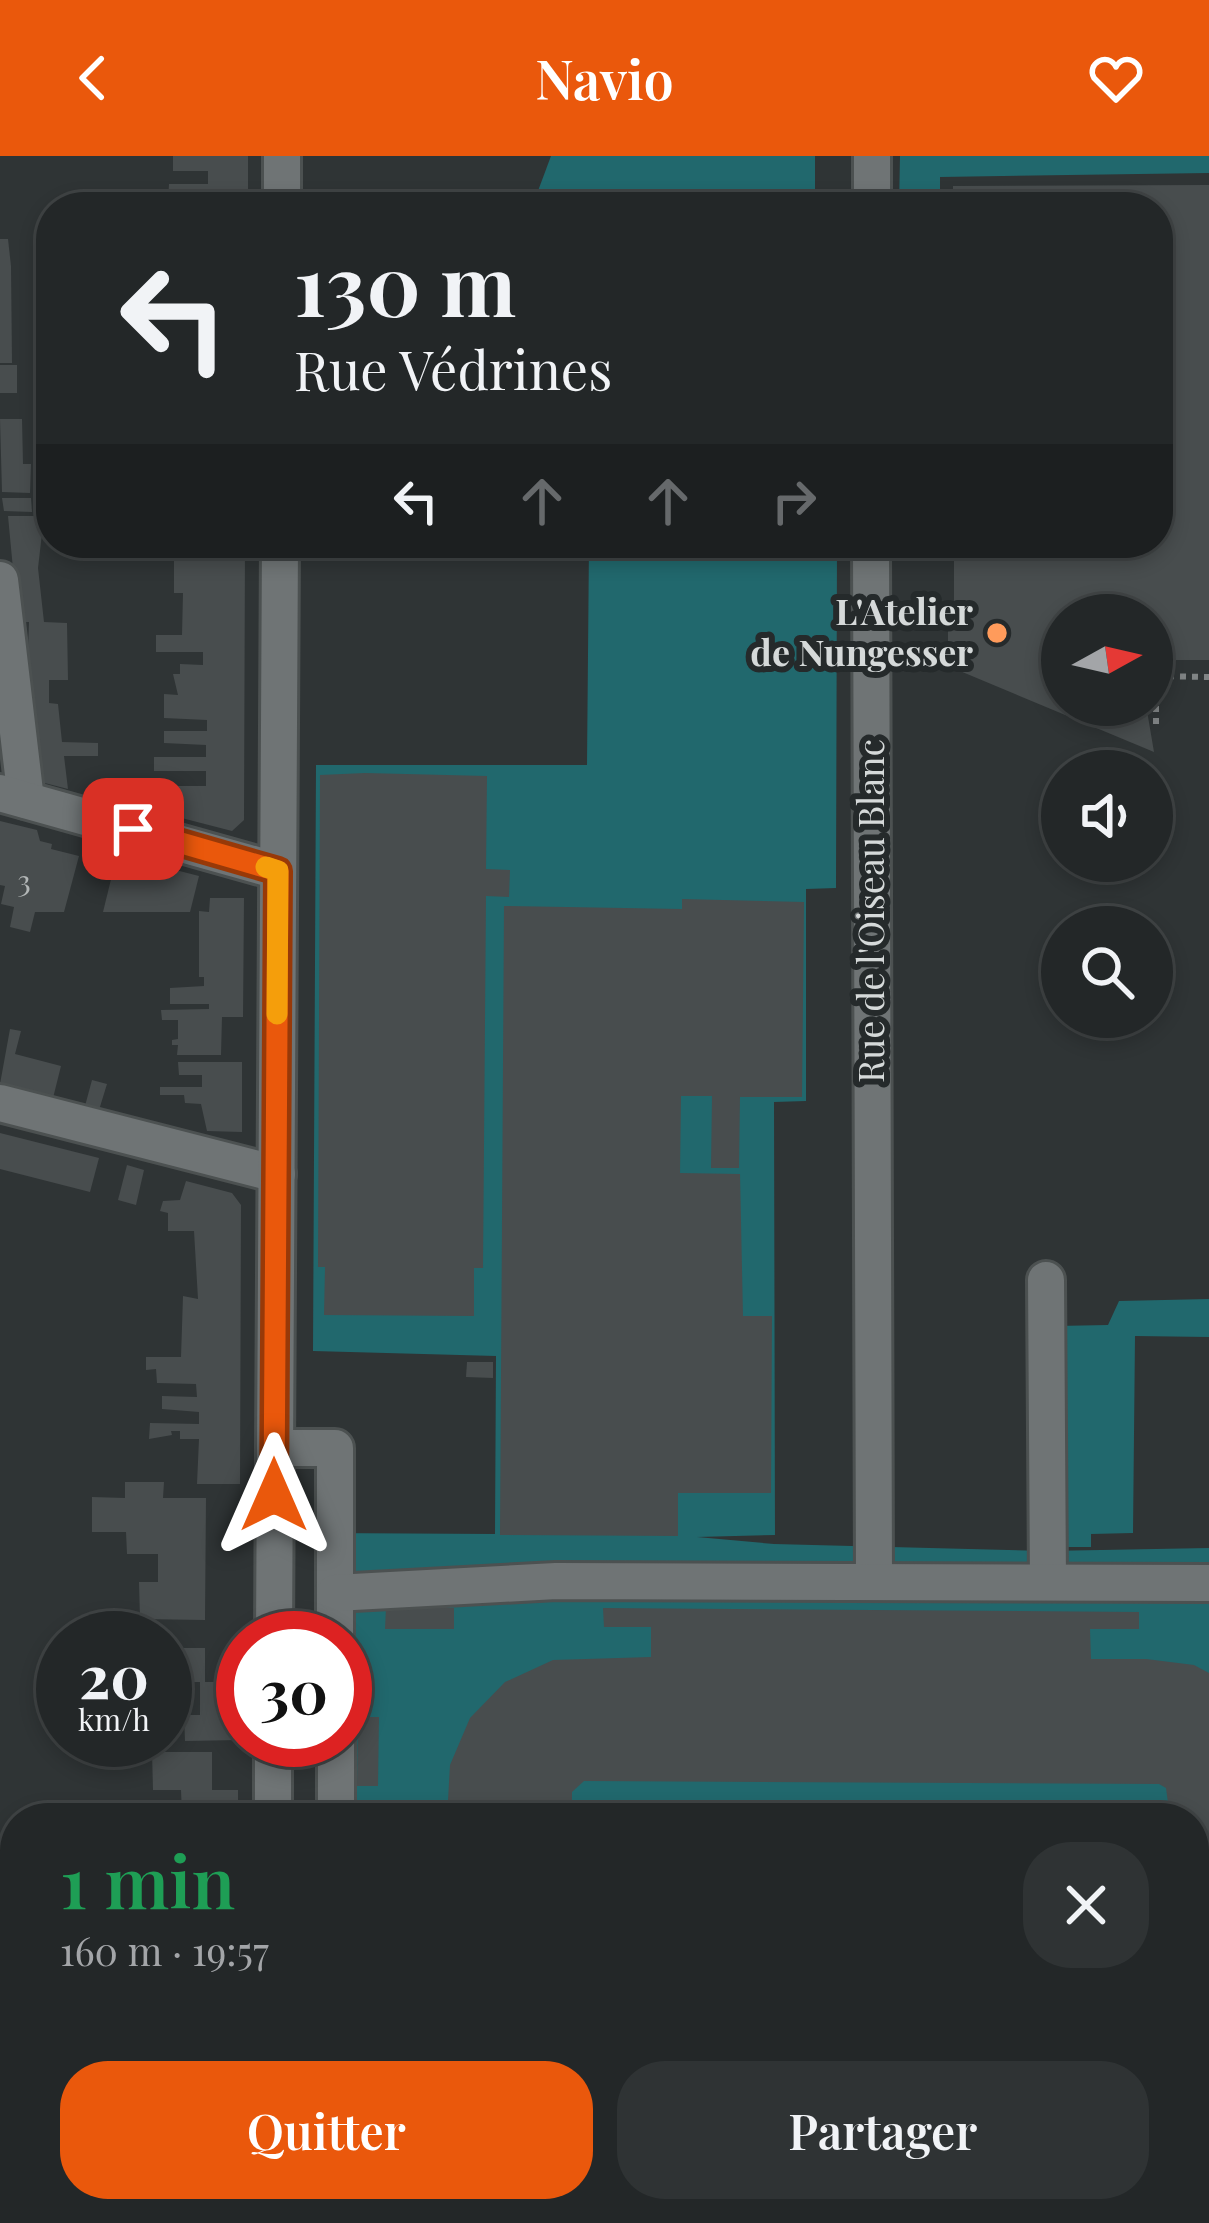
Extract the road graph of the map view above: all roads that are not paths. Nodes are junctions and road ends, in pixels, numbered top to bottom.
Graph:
1 (282, 156) edge
2 (872, 156) edge
3 (282, 192) edge
4 (872, 192) edge
5 (280, 558) edge
6 (872, 558) edge
7 (0, 580) edge
8 (13, 797) edge
9 (278, 871) junction
10 (0, 1103) edge
11 (277, 1174) junction
12 (1046, 1280) dead end
13 (275, 1448) junction
14 (874, 1582) junction
15 (1048, 1582) junction
16 (1209, 1583) edge
17 (335, 1593) junction
18 (274, 1611) edge
19 (335, 1611) edge
20 (273, 1767) edge
21 (335, 1767) edge
22 (273, 1803) edge
23 (336, 1803) edge

1 - 3 street
2 - 4 street
5 - 9 street
6 - 14 street, Rue de l'Oiseau Blanc
7 - 8 street
8 - 9 street
9 - 11 street
10 - 11 street
11 - 13 street
12 - 15 street
13 - 17 street
13 - 18 street
14 - 15 street
14 - 17 street
15 - 16 street
17 - 19 street
20 - 22 street
21 - 23 street

